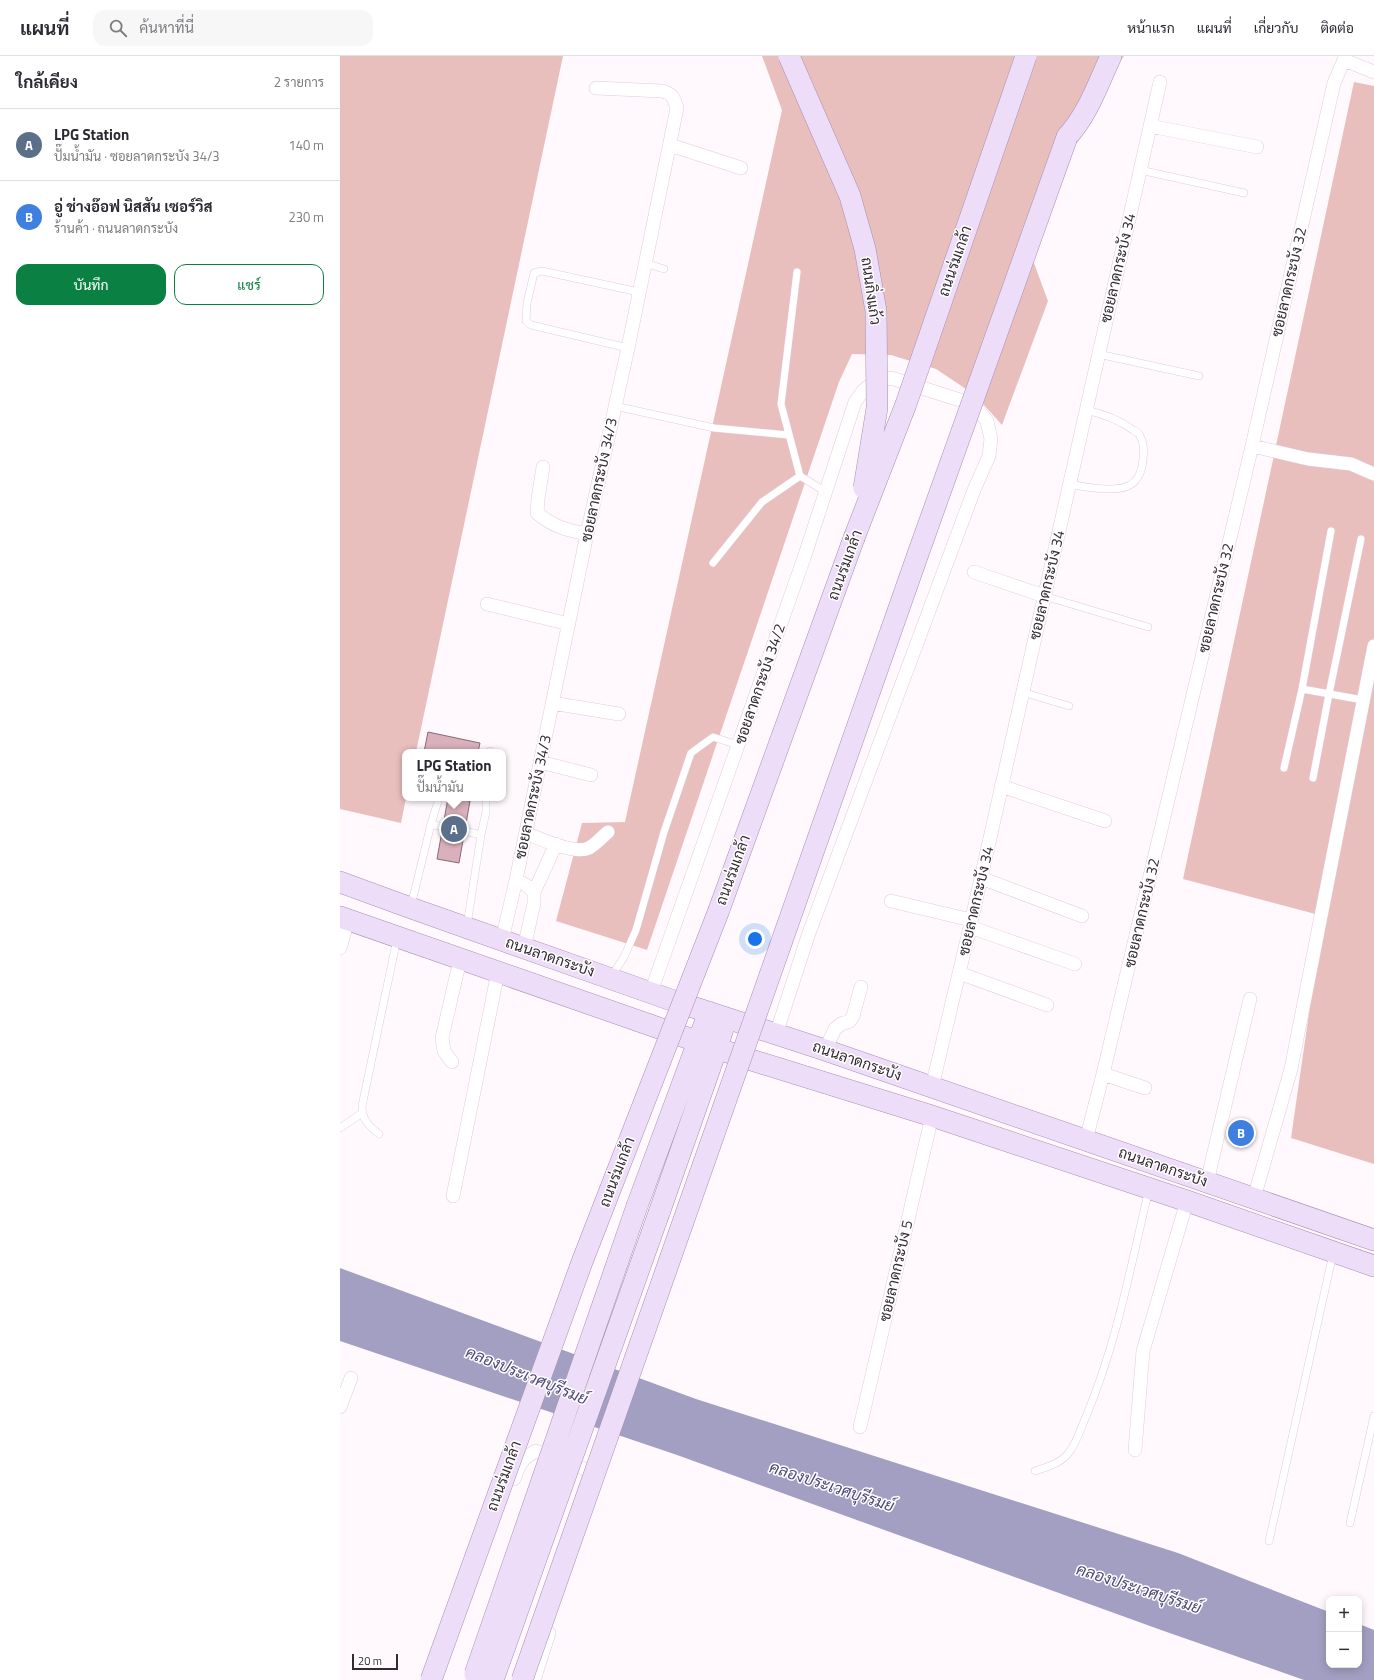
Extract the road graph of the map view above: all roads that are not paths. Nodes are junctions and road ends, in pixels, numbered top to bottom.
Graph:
1 (789, 56) edge
2 (1026, 56) edge
3 (1095, 56) edge
4 (1111, 56) edge
5 (1344, 58) edge
6 (1374, 72) edge
7 (1160, 82) dead end
8 (596, 88) dead end
9 (1150, 126) junction
10 (1067, 137) junction
11 (670, 145) junction
12 (1257, 147) dead end
13 (740, 168) dead end
14 (1140, 170) junction
15 (1244, 193) dead end
16 (645, 263) junction
17 (664, 269) dead end
18 (797, 272) dead end
19 (639, 292) junction
20 (628, 348) junction
21 (1098, 354) junction
22 (1199, 376) dead end
23 (615, 406) junction
24 (1086, 410) junction
25 (788, 435) junction
26 (1252, 446) junction
27 (543, 467) dead end
28 (1374, 474) edge
29 (800, 476) junction
30 (1069, 484) junction
31 (826, 492) junction
32 (1330, 531) dead end
33 (587, 534) junction
34 (854, 538) junction
35 (1361, 539) dead end
36 (713, 563) dead end
37 (974, 572) dead end
38 (1044, 596) junction
39 (487, 604) dead end
40 (569, 624) junction
41 (1148, 627) dead end
42 (1374, 646) edge
43 (1302, 688) junction
44 (1022, 692) junction
45 (1329, 694) junction
46 (1363, 700) junction
47 (552, 703) junction
48 (1069, 706) dead end
49 (619, 714) dead end
50 (738, 745) junction
51 (540, 762) junction
52 (1284, 768) dead end
53 (591, 774) dead end
54 (1313, 778) dead end
55 (1002, 786) junction
56 (438, 801) edge
57 (486, 801) edge
58 (1104, 821) dead end
59 (431, 824) junction
60 (443, 827) dead end
61 (465, 831) dead end
62 (608, 832) dead end
63 (526, 833) junction
64 (481, 835) junction
65 (556, 844) junction
66 (981, 878) junction
67 (516, 880) junction
68 (340, 882) edge
69 (534, 892) junction
70 (891, 901) dead end
71 (411, 908) junction
72 (1082, 916) dead end
73 (344, 919) edge
74 (971, 923) junction
75 (466, 927) junction
76 (397, 938) junction
77 (502, 940) junction
78 (340, 948) edge
79 (524, 948) junction
80 (460, 960) junction
81 (1075, 964) dead end
82 (498, 972) junction
83 (959, 973) junction
84 (610, 978) junction
85 (861, 987) dead end
86 (651, 992) junction
87 (1250, 999) dead end
88 (1047, 1005) dead end
89 (717, 1015) junction
90 (776, 1034) junction
91 (698, 1040) junction
92 (717, 1048) junction
93 (826, 1050) junction
94 (452, 1062) dead end
95 (1103, 1074) junction
96 (932, 1087) junction
97 (1145, 1088) dead end
98 (362, 1113) junction
99 (932, 1116) junction
100 (340, 1128) edge
101 (379, 1134) dead end
102 (1086, 1140) junction
103 (1207, 1182) junction
104 (1149, 1189) junction
105 (453, 1196) dead end
106 (1254, 1198) junction
107 (1187, 1201) junction
108 (1374, 1240) edge
109 (1333, 1252) junction
110 (1374, 1266) edge
111 (351, 1378) dead end
112 (340, 1407) edge
113 (1374, 1416) edge
114 (860, 1427) dead end
115 (1135, 1450) dead end
116 (1035, 1471) dead end
117 (1350, 1523) dead end
118 (1269, 1541) dead end
119 (480, 1678) edge
120 (431, 1680) edge
121 (442, 1680) edge
122 (522, 1680) edge
123 (534, 1680) edge

1 - 34 main road, ถนนกิ่งแก้ว, bridge
2 - 34 main road, ถนนร่มเกล้า, bridge
3 - 10 main road
4 - 10 main road
5 - 6 street
5 - 26 street, ซอยลาดกระบัง 32
7 - 9 street, ซอยลาดกระบัง 34
8 - 11 street, ซอยลาดกระบัง 34/3
9 - 12 street
9 - 14 street, ซอยลาดกระบัง 34
10 - 122 main road, bridge
11 - 13 street
11 - 16 street, ซอยลาดกระบัง 34/3
14 - 15 lane
14 - 21 street, ซอยลาดกระบัง 34
16 - 17 lane
16 - 19 street, ซอยลาดกระบัง 34/3
18 - 25 lane
19 - 20 street, ซอยลาดกระบัง 34/3
19 - 20 lane
20 - 23 street, ซอยลาดกระบัง 34/3
21 - 22 lane
21 - 24 street, ซอยลาดกระบัง 34
23 - 25 lane
23 - 33 street, ซอยลาดกระบัง 34/3
24 - 30 street, ซอยลาดกระบัง 34
24 - 30 lane
25 - 29 lane
26 - 28 street
26 - 95 street, ซอยลาดกระบัง 32
27 - 33 street
29 - 31 lane
29 - 36 lane
30 - 38 street, ซอยลาดกระบัง 34
31 - 50 street, ซอยลาดกระบัง 34/2
31 - 90 street, ซอยลาดกระบัง 34/2
32 - 43 lane
33 - 40 street, ซอยลาดกระบัง 34/3
34 - 120 main road, ถนนร่มเกล้า, bridge
35 - 45 lane
37 - 38 street
38 - 41 lane
38 - 44 street, ซอยลาดกระบัง 34
39 - 40 street
40 - 47 street, ซอยลาดกระบัง 34/3
42 - 46 street
43 - 45 lane
43 - 52 lane
44 - 48 lane
44 - 55 street, ซอยลาดกระบัง 34
45 - 46 lane
45 - 54 lane
46 - 106 street
47 - 49 street
47 - 51 street, ซอยลาดกระบัง 34/3
50 - 84 lane
50 - 86 street, ซอยลาดกระบัง 34/2
51 - 53 street
51 - 63 street, ซอยลาดกระบัง 34/3
55 - 58 street
55 - 66 street, ซอยลาดกระบัง 34
56 - 59 lane
57 - 64 lane
59 - 60 lane
59 - 71 lane
61 - 64 lane
62 - 65 street
63 - 65 street
63 - 67 street, ซอยลาดกระบัง 34/3
64 - 75 lane
65 - 69 street
66 - 72 street
66 - 74 street, ซอยลาดกระบัง 34
67 - 69 street
67 - 77 street, ซอยลาดกระบัง 34/3
68 - 71 main road, ถนนลาดกระบัง
69 - 79 street
70 - 74 street
71 - 75 main road, ถนนลาดกระบัง
73 - 76 main road, ถนนลาดกระบัง
73 - 78 street
74 - 81 street
74 - 83 street, ซอยลาดกระบัง 34
75 - 77 main road, ถนนลาดกระบัง
76 - 80 main road, ถนนลาดกระบัง
76 - 98 lane
77 - 79 main road, ถนนลาดกระบัง
79 - 84 main road, ถนนลาดกระบัง
80 - 82 main road, ถนนลาดกระบัง
80 - 94 street
82 - 91 main road, ถนนลาดกระบัง
82 - 105 street
83 - 88 street
83 - 96 street, ซอยลาดกระบัง 34
84 - 86 main road, ถนนลาดกระบัง
85 - 93 street
86 - 89 main road, ถนนลาดกระบัง
87 - 103 street
89 - 90 main road, ถนนลาดกระบัง
89 - 91 main road, ถนนร่มเกล้า
89 - 92 main road, ถนนร่มเกล้า
90 - 93 main road, ถนนลาดกระบัง
91 - 92 main road, ถนนลาดกระบัง
91 - 119 main road, ถนนร่มเกล้า, bridge
92 - 99 main road, ถนนลาดกระบัง
92 - 119 main road, ถนนร่มเกล้า, bridge
93 - 96 main road, ถนนลาดกระบัง
95 - 97 street
95 - 102 street, ซอยลาดกระบัง 32
96 - 102 main road, ถนนลาดกระบัง
98 - 100 lane
98 - 101 lane
99 - 104 main road, ถนนลาดกระบัง
99 - 114 street, ซอยลาดกระบัง 5
102 - 103 main road, ถนนลาดกระบัง
103 - 106 main road, ถนนลาดกระบัง
104 - 107 main road, ถนนลาดกระบัง
104 - 116 lane
106 - 108 main road, ถนนลาดกระบัง
107 - 109 main road, ถนนลาดกระบัง
107 - 115 street
109 - 110 main road, ถนนลาดกระบัง
109 - 118 lane
111 - 112 street
113 - 117 lane
121 - 123 street

